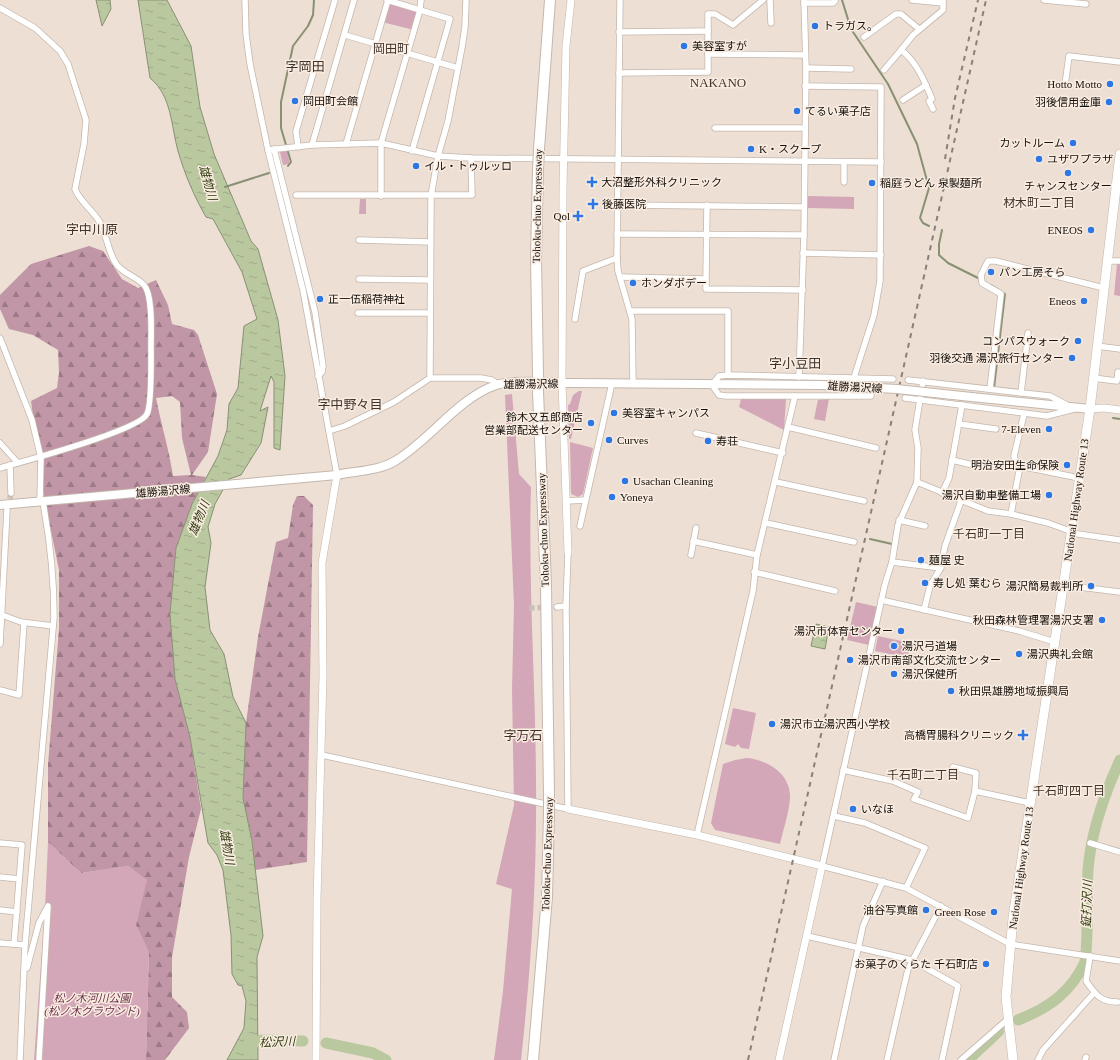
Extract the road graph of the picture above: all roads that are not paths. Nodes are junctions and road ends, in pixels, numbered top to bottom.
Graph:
1 (245, 0) edge
2 (334, 0) edge
3 (354, 0) edge
4 (388, 0) edge
5 (421, 0) edge
6 (466, 0) edge
7 (550, 0) edge
8 (570, 0) edge
9 (620, 0) edge
10 (763, 0) edge
11 (770, 0) edge
12 (912, 0) edge
13 (1044, 0) edge
14 (804, 1) edge
15 (835, 1) dead end
16 (943, 2) edge
17 (1086, 4) dead end
18 (0, 8) edge
19 (420, 10) junction
20 (771, 23) dead end
21 (919, 29) junction
22 (619, 32) junction
23 (708, 32) junction
24 (344, 35) junction
25 (864, 37) dead end
26 (375, 44) junction
27 (901, 50) junction
28 (407, 53) junction
29 (708, 54) junction
30 (805, 55) junction
31 (438, 62) junction
32 (1120, 62) edge
33 (458, 68) junction
34 (806, 68) junction
35 (851, 69) dead end
36 (884, 70) dead end
37 (619, 73) junction
38 (926, 85) junction
39 (1065, 85) dead end
40 (805, 86) junction
41 (903, 100) dead end
42 (933, 109) dead end
43 (715, 128) dead end
44 (804, 128) junction
45 (381, 143) junction
46 (346, 144) junction
47 (312, 145) junction
48 (298, 146) junction
49 (271, 150) junction
50 (412, 151) junction
51 (1120, 154) edge
52 (438, 156) junction
53 (471, 158) junction
54 (563, 160) junction
55 (618, 160) junction
56 (804, 162) junction
57 (844, 162) junction
58 (881, 162) junction
59 (844, 182) dead end
60 (296, 195) dead end
61 (381, 196) junction
62 (431, 196) junction
63 (617, 205) junction
64 (707, 205) junction
65 (804, 207) junction
66 (1116, 212) edge
67 (617, 234) junction
68 (707, 234) junction
69 (804, 236) junction
70 (360, 240) dead end
71 (430, 242) junction
72 (803, 253) junction
73 (881, 255) junction
74 (617, 258) junction
75 (1108, 261) junction
76 (1120, 261) edge
77 (620, 277) junction
78 (359, 279) dead end
79 (706, 279) junction
80 (430, 280) junction
81 (1104, 288) junction
82 (803, 290) junction
83 (630, 311) junction
84 (358, 313) dead end
85 (430, 313) junction
86 (575, 319) dead end
87 (1028, 334) dead end
88 (0, 338) edge
89 (1097, 346) junction
90 (1120, 349) edge
91 (1120, 373) edge
92 (728, 375) junction
93 (799, 377) junction
94 (430, 378) junction
95 (854, 378) junction
96 (1093, 378) junction
97 (892, 379) dead end
98 (908, 380) dead end
99 (923, 381) junction
100 (562, 383) junction
101 (612, 383) junction
102 (633, 383) junction
103 (498, 384) junction
104 (712, 385) junction
105 (990, 389) junction
106 (1021, 393) junction
107 (795, 396) junction
108 (848, 396) junction
109 (871, 396) dead end
110 (904, 398) dead end
111 (921, 399) junction
112 (962, 405) junction
113 (1074, 408) junction
114 (1090, 409) junction
115 (1120, 410) edge
116 (1024, 414) junction
117 (959, 424) junction
118 (788, 427) junction
119 (996, 429) dead end
120 (329, 431) junction
121 (696, 433) dead end
122 (0, 443) edge
123 (876, 448) dead end
124 (783, 453) junction
125 (41, 458) junction
126 (952, 460) junction
127 (18, 463) junction
128 (10, 465) junction
129 (1020, 466) junction
130 (981, 467) dead end
131 (0, 468) edge
132 (337, 475) junction
133 (1079, 478) junction
134 (776, 482) junction
135 (916, 482) junction
136 (11, 493) tunnel mouth
137 (942, 493) junction
138 (585, 500) junction
139 (566, 501) junction
140 (864, 501) dead end
141 (961, 501) junction
142 (41, 502) junction
143 (4, 507) edge
144 (1011, 514) junction
145 (899, 520) junction
146 (766, 523) junction
147 (580, 526) dead end
148 (925, 526) dead end
149 (696, 528) dead end
150 (1071, 532) junction
151 (1120, 540) edge
152 (694, 541) junction
153 (854, 542) dead end
154 (568, 552) joint
155 (691, 555) dead end
156 (758, 555) junction
157 (892, 562) junction
158 (941, 568) junction
159 (754, 572) junction
160 (2, 577) edge
161 (1063, 585) junction
162 (835, 590) dead end
163 (1120, 592) edge
164 (881, 600) junction
165 (566, 606) junction
166 (557, 607) tunnel mouth
167 (924, 610) junction
168 (2, 615) junction
169 (24, 623) junction
170 (53, 626) junction
171 (1, 628) edge
172 (1055, 642) junction
173 (0, 644) edge
174 (0, 690) edge
175 (322, 755) junction
176 (953, 767) dead end
177 (843, 770) junction
178 (975, 791) junction
179 (1030, 804) junction
180 (568, 809) junction
181 (834, 816) junction
182 (697, 836) junction
183 (0, 843) edge
184 (1092, 844) dead end
185 (1120, 852) edge
186 (822, 866) junction
187 (0, 877) edge
188 (19, 879) junction
189 (883, 882) junction
190 (906, 888) junction
191 (941, 906) junction
192 (0, 910) edge
193 (17, 912) junction
194 (807, 936) junction
195 (0, 942) edge
196 (14, 944) junction
197 (1010, 944) junction
198 (25, 945) junction
199 (858, 948) junction
200 (1087, 956) junction
201 (912, 960) junction
202 (1120, 961) edge
203 (25, 973) junction
204 (1094, 993) junction
205 (1118, 1002) dead end
206 (1008, 1019) junction
207 (20, 1060) edge
208 (39, 1060) edge
209 (316, 1060) edge
210 (533, 1060) edge
211 (779, 1060) edge
212 (834, 1060) edge
213 (887, 1060) edge
214 (942, 1060) edge
215 (961, 1060) edge
216 (1013, 1060) edge
217 (1038, 1060) edge

1 - 49 street
2 - 48 street
3 - 24 street
4 - 19 street
4 - 26 street
5 - 19 street
6 - 33 street
7 - 210 highway, Tohoku-chuo Expressway, bridge
8 - 54 street
9 - 22 street
10 - 23 street
11 - 20 street
12 - 16 street
13 - 17 street
14 - 15 street
14 - 30 street
16 - 21 street
18 - 125 street
19 - 28 street
19 - 31 street
21 - 25 street
21 - 27 street
22 - 23 street
22 - 37 street
23 - 29 street
24 - 26 street
24 - 47 street
26 - 28 street
26 - 46 street
27 - 36 street
27 - 38 street
28 - 31 street
28 - 45 street
29 - 30 street
29 - 37 street
30 - 34 street
31 - 33 street
31 - 50 street
32 - 39 street
33 - 52 street
34 - 35 street
34 - 40 street
37 - 55 street
38 - 41 street
38 - 42 street
40 - 44 street
40 - 58 street
43 - 44 street
44 - 56 street
45 - 46 street
45 - 50 street
45 - 61 street
46 - 47 street
47 - 48 street
48 - 49 street
49 - 120 street
50 - 52 street
51 - 66 highway, National Highway Route 13
52 - 53 street
52 - 62 street
53 - 54 street
53 - 62 street
54 - 55 street
54 - 100 street
55 - 56 street
55 - 63 street
56 - 57 street
56 - 65 street
57 - 58 street
57 - 59 street
58 - 73 street
60 - 61 street
61 - 62 street
62 - 71 street
63 - 64 street
63 - 67 street
64 - 65 street
64 - 68 street
65 - 69 street
66 - 75 highway, National Highway Route 13
67 - 68 street
67 - 74 street
68 - 69 street
68 - 79 street
69 - 72 street
70 - 71 street
71 - 80 street
72 - 73 street
72 - 82 street
73 - 95 street
74 - 77 street
74 - 86 street
75 - 76 street
75 - 81 highway, National Highway Route 13
77 - 79 street
77 - 83 street
78 - 80 street
79 - 82 street
80 - 85 street
81 - 89 highway, National Highway Route 13
81 - 105 street
82 - 93 street
83 - 92 street
83 - 102 street
84 - 85 street
85 - 94 street
87 - 106 street
88 - 125 street
89 - 90 street
89 - 96 highway, National Highway Route 13
91 - 96 street
92 - 93 street
92 - 104 street
93 - 95 street
94 - 103 street
94 - 120 street
95 - 97 street
95 - 108 street
96 - 114 highway, National Highway Route 13
98 - 99 street
99 - 105 street
99 - 111 street
100 - 101 main road, 雄勝湯沢線
100 - 103 main road, 雄勝湯沢線
100 - 139 street
101 - 102 main road, 雄勝湯沢線
101 - 138 street
102 - 104 main road, 雄勝湯沢線
103 - 132 main road, 雄勝湯沢線
104 - 107 street
104 - 113 main road, 雄勝湯沢線, bridge
105 - 106 street
106 - 113 street
107 - 108 street
107 - 118 street
108 - 109 street
110 - 111 street
111 - 112 street
111 - 135 street
112 - 116 street
112 - 117 street
113 - 114 main road, 雄勝湯沢線
113 - 116 street
114 - 115 street
114 - 133 highway, National Highway Route 13
116 - 129 street
117 - 119 street
117 - 126 street
118 - 123 street
118 - 124 street
120 - 132 street
121 - 124 street
122 - 127 street
124 - 134 street
125 - 127 street
125 - 142 street
126 - 130 street
126 - 137 street
127 - 128 street
128 - 131 street
128 - 136 street
129 - 133 street
129 - 144 street
132 - 142 main road, 雄勝湯沢線
132 - 175 street
133 - 150 highway, National Highway Route 13
134 - 140 street
134 - 146 street
135 - 137 street
135 - 145 street
137 - 141 street
138 - 139 street
138 - 147 street
139 - 154 street
141 - 144 street
141 - 158 street
142 - 143 main road, 雄勝湯沢線
142 - 170 street
143 - 160 street
144 - 150 street
145 - 148 street
145 - 157 street
146 - 153 street
146 - 156 street
149 - 152 street
150 - 151 street
150 - 161 highway, National Highway Route 13
152 - 155 street
152 - 156 street
154 - 165 street
156 - 159 street
157 - 158 street
157 - 164 street
158 - 167 street
159 - 162 street
159 - 182 street
160 - 168 street
161 - 163 street
161 - 172 highway, National Highway Route 13
164 - 167 street
164 - 177 street
165 - 166 street
165 - 180 street
167 - 172 street
168 - 169 street
168 - 171 street
169 - 170 street
169 - 174 street
170 - 198 street
171 - 173 street
172 - 179 highway, National Highway Route 13
175 - 180 street
175 - 209 street
176 - 178 street
177 - 178 street
177 - 181 street
178 - 179 street
179 - 197 highway, National Highway Route 13
180 - 182 street
181 - 186 street
181 - 190 street
182 - 186 street
183 - 188 street
184 - 185 street
186 - 189 street
186 - 194 street
187 - 188 street
188 - 193 street
189 - 190 street
189 - 199 street
190 - 191 street
191 - 197 street
191 - 201 street
192 - 193 street
193 - 196 street
194 - 199 street
194 - 211 street
195 - 196 street
196 - 198 street
197 - 200 street
197 - 206 highway, National Highway Route 13
198 - 203 street
199 - 201 street
199 - 212 street
200 - 202 street
200 - 204 street
201 - 213 street
201 - 214 street
203 - 207 street
203 - 208 street
204 - 205 street
204 - 217 street
206 - 215 street
206 - 216 highway, National Highway Route 13

